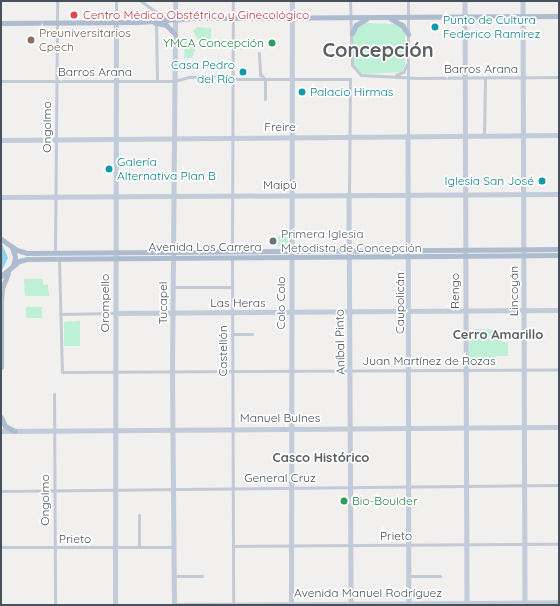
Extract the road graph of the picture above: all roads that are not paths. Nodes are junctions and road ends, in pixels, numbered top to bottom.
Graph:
1 (57, 1) edge
2 (116, 1) edge
3 (141, 1) edge
4 (175, 1) edge
5 (232, 1) edge
6 (292, 1) edge
7 (350, 1) edge
8 (408, 1) edge
9 (466, 1) edge
10 (523, 1) edge
11 (559, 16) edge
12 (466, 17) junction
13 (523, 17) junction
14 (175, 18) junction
15 (350, 18) junction
16 (368, 18) junction
17 (387, 18) junction
18 (408, 18) junction
19 (168, 19) junction
20 (233, 19) junction
21 (292, 19) junction
22 (57, 22) junction
23 (116, 22) junction
24 (140, 22) junction
25 (1, 23) edge
26 (156, 24) junction
27 (352, 33) junction
28 (174, 34) junction
29 (408, 34) junction
30 (259, 53) dead end
31 (408, 62) junction
32 (356, 71) junction
33 (174, 72) junction
34 (233, 72) junction
35 (260, 74) junction
36 (394, 75) junction
37 (228, 76) junction
38 (189, 77) junction
39 (408, 77) junction
40 (559, 77) edge
41 (466, 78) junction
42 (485, 78) junction
43 (523, 78) junction
44 (233, 79) junction
45 (260, 79) junction
46 (265, 79) junction
47 (292, 79) junction
48 (350, 79) junction
49 (56, 80) junction
50 (174, 80) junction
51 (1, 81) edge
52 (115, 81) junction
53 (157, 81) junction
54 (265, 99) dead end
55 (559, 135) edge
56 (350, 136) junction
57 (408, 136) junction
58 (465, 136) junction
59 (484, 136) junction
60 (523, 136) junction
61 (174, 137) junction
62 (232, 137) junction
63 (291, 137) junction
64 (115, 138) junction
65 (56, 139) junction
66 (1, 140) edge
67 (349, 194) junction
68 (408, 194) junction
69 (465, 194) junction
70 (523, 194) junction
71 (559, 194) edge
72 (232, 195) junction
73 (291, 195) junction
74 (115, 196) junction
75 (174, 196) junction
76 (56, 197) junction
77 (1, 198) edge
78 (1, 239) edge
79 (12, 247) junction
80 (524, 249) junction
81 (559, 249) edge
82 (291, 250) junction
83 (350, 250) junction
84 (409, 250) junction
85 (55, 252) junction
86 (115, 252) junction
87 (465, 253) junction
88 (173, 254) junction
89 (232, 254) junction
90 (524, 255) junction
91 (559, 255) edge
92 (291, 256) junction
93 (350, 256) junction
94 (409, 256) junction
95 (115, 258) junction
96 (59, 259) junction
97 (11, 269) junction
98 (1, 276) edge
99 (173, 287) junction
100 (232, 287) junction
101 (1, 302) edge
102 (524, 310) junction
103 (559, 310) edge
104 (350, 311) junction
105 (410, 311) junction
106 (465, 311) junction
107 (115, 313) junction
108 (173, 313) junction
109 (232, 313) junction
110 (292, 313) junction
111 (60, 314) junction
112 (232, 334) junction
113 (252, 334) dead end
114 (1, 367) edge
115 (466, 369) junction
116 (524, 369) junction
117 (559, 369) edge
118 (292, 370) junction
119 (351, 370) junction
120 (410, 370) junction
121 (114, 371) junction
122 (172, 371) junction
123 (232, 371) junction
124 (54, 394) dead end
125 (1, 417) edge
126 (466, 427) junction
127 (524, 427) junction
128 (559, 427) edge
129 (292, 428) junction
130 (351, 428) junction
131 (409, 428) junction
132 (232, 429) junction
133 (114, 430) junction
134 (173, 430) junction
135 (1, 431) edge
136 (15, 431) junction
137 (54, 431) junction
138 (524, 485) junction
139 (559, 485) edge
140 (351, 486) junction
141 (409, 486) junction
142 (466, 486) junction
143 (232, 487) junction
144 (292, 487) junction
145 (174, 488) junction
146 (114, 489) junction
147 (54, 490) junction
148 (1, 491) edge
149 (139, 515) dead end
150 (525, 544) junction
151 (559, 544) edge
152 (409, 545) junction
153 (467, 545) junction
154 (233, 546) junction
155 (292, 546) junction
156 (351, 546) junction
157 (1, 547) edge
158 (139, 547) junction
159 (174, 547) junction
160 (54, 548) junction
161 (115, 548) junction
162 (174, 576) junction
163 (202, 576) dead end
164 (409, 576) junction
165 (440, 576) dead end
166 (559, 602) edge
167 (525, 603) edge
168 (291, 604) edge
169 (351, 604) edge
170 (409, 604) edge
171 (467, 604) edge
172 (55, 605) edge
173 (115, 605) edge
174 (176, 605) edge
175 (233, 605) edge

1 - 22 street, Ongolmo
2 - 23 street, Orompello
3 - 19 street
4 - 14 main road, Tucapel
5 - 20 street, Castellón
6 - 21 main road, Colo Colo
7 - 15 street
8 - 18 street, Caupolicán
9 - 12 main road, Rengo
10 - 13 main road, Lincoyán
11 - 13 main road
12 - 13 main road
12 - 18 main road
12 - 41 main road, Rengo
13 - 43 main road, Lincoyán
14 - 19 main road
14 - 20 main road
14 - 28 main road, Tucapel
15 - 16 main road
15 - 21 main road
15 - 27 street
16 - 17 main road
16 - 27 main road
17 - 18 main road
17 - 29 main road
18 - 29 street, Caupolicán
19 - 24 main road
20 - 21 main road
20 - 34 street, Castellón
21 - 47 main road, Colo Colo
22 - 23 main road
22 - 25 main road
22 - 49 street, Ongolmo
23 - 24 main road
23 - 52 main road, Orompello
24 - 26 main road
26 - 28 main road
26 - 53 street
27 - 32 street
28 - 33 main road, Tucapel
29 - 31 street, Caupolicán
30 - 35 street
31 - 36 street
31 - 39 street, Caupolicán
32 - 36 street, Barros Arana
32 - 48 street
33 - 38 street, Barros Arana
33 - 50 main road, Tucapel
34 - 37 street
34 - 44 street, Castellón
35 - 45 street
35 - 46 street
36 - 39 street, Barros Arana
37 - 38 street, Barros Arana
37 - 44 street
38 - 50 street, Barros Arana
39 - 41 street, Barros Arana
39 - 57 street, Caupolicán
40 - 43 street, Barros Arana
41 - 42 street, Barros Arana
41 - 58 main road, Rengo
42 - 43 street, Barros Arana
42 - 59 street
43 - 60 main road, Lincoyán
44 - 45 street
44 - 62 street, Castellón
45 - 46 street
46 - 47 street
46 - 54 street
47 - 48 street
47 - 63 main road, Colo Colo
48 - 56 street, Aníbal Pinto
49 - 51 street, Barros Arana
49 - 52 street, Barros Arana
49 - 65 street, Ongolmo
50 - 53 street, Barros Arana
50 - 61 main road, Tucapel
52 - 53 street, Barros Arana
52 - 64 main road, Orompello
55 - 60 main road, Freire
56 - 57 main road, Freire
56 - 63 main road, Freire
56 - 67 street, Aníbal Pinto
57 - 58 main road, Freire
57 - 68 main road, Caupolicán
58 - 59 main road, Freire
58 - 69 main road, Rengo
59 - 60 main road, Freire
60 - 70 main road, Lincoyán
61 - 62 main road, Freire
61 - 64 main road, Freire
61 - 75 main road, Tucapel
62 - 63 main road, Freire
62 - 72 street, Castellón
63 - 73 main road, Colo Colo
64 - 65 main road, Freire
64 - 74 main road, Orompello
65 - 66 main road, Freire
65 - 76 street, Ongolmo
67 - 68 main road, Maipú
67 - 73 main road, Maipú
67 - 83 main road, Aníbal Pinto
68 - 69 main road, Maipú
68 - 84 main road, Caupolicán
69 - 70 main road, Maipú
69 - 87 main road, Rengo
70 - 71 main road, Maipú
70 - 80 main road, Lincoyán
72 - 73 main road, Maipú
72 - 75 main road, Maipú
72 - 89 street, Castellón
73 - 82 main road, Colo Colo
74 - 75 main road, Maipú
74 - 76 main road, Maipú
74 - 86 main road, Orompello
75 - 88 main road, Tucapel
76 - 77 main road, Maipú
76 - 85 street, Ongolmo
78 - 79 main road, Avenida Los Carrera
79 - 85 main road, Avenida Los Carrera
79 - 97 main road
80 - 81 main road, Avenida Los Carrera
80 - 87 main road, Avenida Los Carrera
80 - 90 main road, Lincoyán
82 - 83 main road, Avenida Los Carrera
82 - 89 main road, Avenida Los Carrera
82 - 92 main road, Colo Colo
83 - 84 main road, Avenida Los Carrera
83 - 93 main road, Aníbal Pinto
84 - 87 main road, Avenida Los Carrera
84 - 94 main road, Caupolicán
85 - 86 main road, Avenida Los Carrera
86 - 88 main road, Avenida Los Carrera
86 - 95 main road, Orompello
87 - 90 main road, Avenida Los Carrera
87 - 94 main road, Avenida Los Carrera
87 - 106 main road, Rengo
88 - 89 main road, Avenida Los Carrera
88 - 95 main road, Avenida Los Carrera
88 - 99 main road, Tucapel
89 - 92 main road, Avenida Los Carrera
89 - 100 street, Castellón
90 - 91 main road, Avenida Los Carrera
90 - 102 main road, Lincoyán
92 - 93 main road, Avenida Los Carrera
92 - 110 main road, Colo Colo
93 - 94 main road, Avenida Los Carrera
93 - 104 main road, Aníbal Pinto
94 - 105 main road, Caupolicán
95 - 96 main road, Avenida Los Carrera
95 - 107 main road, Orompello
96 - 97 main road, Avenida Los Carrera
96 - 111 street
97 - 98 main road, Avenida Los Carrera
97 - 101 main road
99 - 100 street
99 - 108 main road, Tucapel
100 - 109 street, Castellón
101 - 114 main road
102 - 103 main road, Las Heras
102 - 106 main road, Las Heras
102 - 116 main road, Lincoyán
104 - 105 main road, Las Heras
104 - 110 main road, Las Heras
104 - 119 main road, Aníbal Pinto
105 - 106 main road, Las Heras
105 - 120 main road, Caupolicán
106 - 115 main road, Rengo
107 - 108 main road, Las Heras
107 - 111 street, Las Heras
107 - 121 main road, Orompello
108 - 109 main road, Las Heras
108 - 122 main road, Tucapel
109 - 110 main road, Las Heras
109 - 112 street, Castellón
110 - 118 main road, Colo Colo
111 - 121 street, Juan Martínez de Rozas
112 - 113 street
112 - 123 street, Castellón
115 - 116 street, Juan Martínez de Rozas
115 - 120 street, Juan Martínez de Rozas
115 - 126 main road, Rengo
116 - 117 street, Juan Martínez de Rozas
116 - 127 main road, Lincoyán
118 - 119 street, Juan Martínez de Rozas
118 - 123 street, Juan Martínez de Rozas
118 - 129 main road, Colo Colo
119 - 120 street, Juan Martínez de Rozas
119 - 130 main road, Aníbal Pinto
120 - 131 main road, Caupolicán
121 - 122 street, Juan Martínez de Rozas
121 - 133 main road, Orompello
122 - 123 street, Juan Martínez de Rozas
122 - 134 main road, Tucapel
123 - 132 street, Castellón
124 - 137 street, Ongolmo
125 - 136 main road
126 - 127 main road, Manuel Bulnes
126 - 131 main road, Manuel Bulnes
126 - 142 main road, Rengo
127 - 128 main road, Manuel Bulnes
127 - 138 main road, Lincoyán
129 - 130 main road, Manuel Bulnes
129 - 132 main road, Manuel Bulnes
129 - 144 main road, Colo Colo
130 - 131 main road, Manuel Bulnes
130 - 140 main road, Aníbal Pinto
131 - 141 main road, Caupolicán
132 - 134 main road, Manuel Bulnes
132 - 143 street, Castellón
133 - 134 main road, Manuel Bulnes
133 - 137 main road, Manuel Bulnes
133 - 146 main road, Orompello
134 - 145 main road, Tucapel
135 - 136 main road, Manuel Bulnes
136 - 137 main road, Manuel Bulnes
137 - 147 street, Ongolmo
138 - 139 street, General Cruz
138 - 142 street, General Cruz
138 - 150 main road, Lincoyán
140 - 141 street, General Cruz
140 - 144 street, General Cruz
140 - 156 main road, Aníbal Pinto
141 - 142 street, General Cruz
141 - 152 main road, Caupolicán
142 - 153 main road, Rengo
143 - 144 street, General Cruz
143 - 145 street, General Cruz
143 - 154 street, Castellón
144 - 155 main road, Colo Colo
145 - 146 street, General Cruz
145 - 159 main road, Tucapel
146 - 147 street, General Cruz
146 - 161 main road, Orompello
147 - 148 street, General Cruz
147 - 160 street, Ongolmo
149 - 158 street
150 - 151 street, Prieto
150 - 153 street, Prieto
150 - 167 main road, Lincoyán
152 - 153 street, Prieto
152 - 156 street, Prieto
152 - 164 main road, Caupolicán
153 - 171 main road, Rengo
154 - 155 street, Prieto
154 - 175 street, Castellón
155 - 156 street, Prieto
155 - 168 main road, Colo Colo
156 - 169 main road, Aníbal Pinto
157 - 160 street, Prieto
158 - 159 street, Prieto
158 - 161 street, Prieto
159 - 162 main road, Tucapel
160 - 161 street, Prieto
160 - 172 street, Ongolmo
161 - 173 main road, Orompello
162 - 163 street
162 - 174 main road, Tucapel
164 - 165 street
164 - 170 main road, Caupolicán
166 - 167 main road, Avenida Manuel Rodríguez
167 - 171 main road, Avenida Manuel Rodríguez
168 - 169 main road, Avenida Manuel Rodríguez
168 - 175 main road, Avenida Manuel Rodríguez
169 - 170 main road, Avenida Manuel Rodríguez
170 - 171 main road, Avenida Manuel Rodríguez
174 - 175 main road, Avenida Manuel Rodríguez

